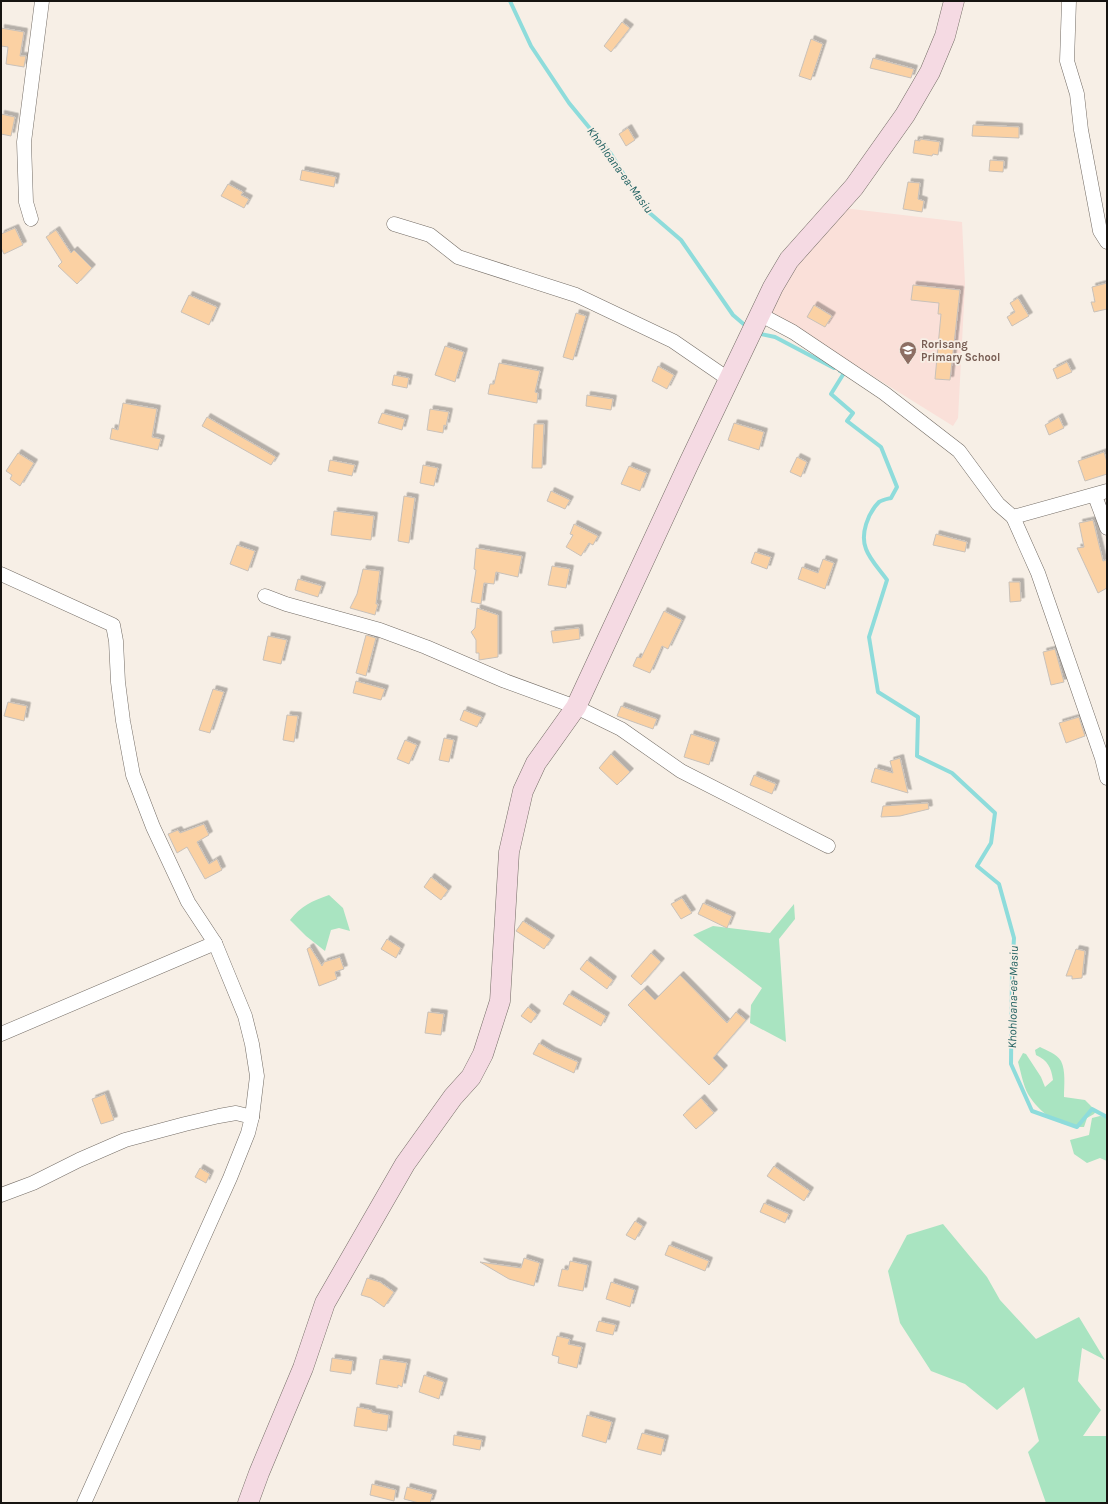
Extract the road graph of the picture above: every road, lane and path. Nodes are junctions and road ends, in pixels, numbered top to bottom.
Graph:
1 (42, 1) edge
2 (954, 1) edge
3 (1069, 1) edge
4 (31, 219) dead end
5 (394, 224) dead end
6 (1107, 242) edge
7 (760, 314) junction
8 (730, 376) junction
9 (1101, 494) edge
10 (1012, 516) junction
11 (1107, 528) edge
12 (1, 574) edge
13 (265, 596) dead end
14 (576, 707) junction
15 (1107, 778) edge
16 (828, 846) dead end
17 (215, 943) junction
18 (1, 1034) edge
19 (252, 1117) junction
20 (1, 1195) edge
21 (84, 1503) edge
22 (248, 1503) edge

1 - 4 street
2 - 7 street
3 - 6 street
5 - 8 street
7 - 8 street
7 - 10 street
8 - 14 street
9 - 10 street
9 - 11 street
10 - 15 street
12 - 17 street
13 - 14 street
14 - 16 street
14 - 22 street
17 - 18 street
17 - 19 street
19 - 20 street
19 - 21 street

